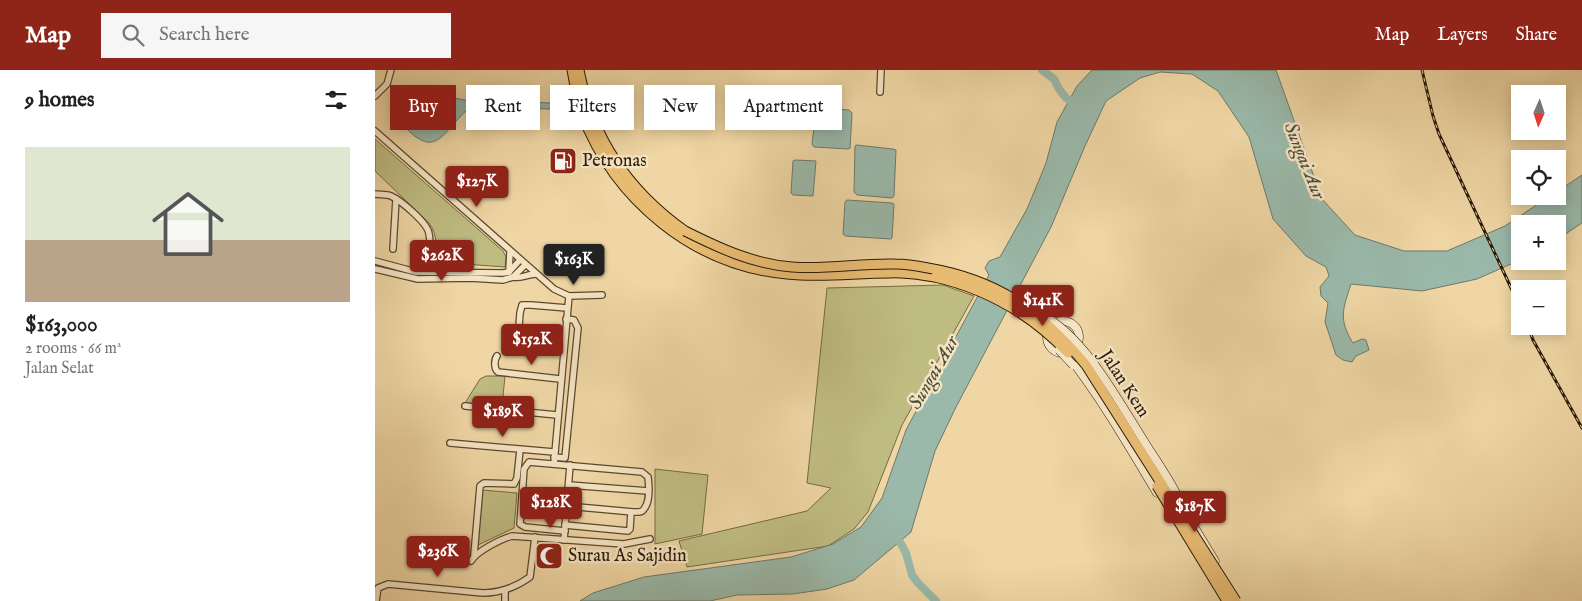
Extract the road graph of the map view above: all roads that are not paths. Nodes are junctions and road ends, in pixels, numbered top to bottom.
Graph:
1 (391, 70) edge
2 (572, 70) edge
3 (579, 70) edge
4 (881, 70) edge
5 (880, 92) dead end
6 (377, 94) edge
7 (375, 131) edge
8 (375, 194) edge
9 (396, 199) junction
10 (683, 234) junction
11 (393, 249) dead end
12 (511, 252) junction
13 (429, 257) dead end
14 (375, 261) edge
15 (523, 262) junction
16 (375, 269) edge
17 (536, 274) junction
18 (511, 275) junction
19 (602, 295) dead end
20 (569, 296) junction
21 (1021, 307) junction
22 (567, 308) junction
23 (566, 319) junction
24 (518, 339) junction
25 (511, 342) dead end
26 (564, 344) junction
27 (1076, 347) junction
28 (1066, 353) junction
29 (497, 356) dead end
30 (560, 379) junction
31 (465, 406) dead end
32 (557, 415) junction
33 (450, 443) dead end
34 (520, 450) junction
35 (554, 458) junction
36 (570, 465) junction
37 (1148, 476) junction
38 (569, 484) junction
39 (648, 491) junction
40 (1179, 499) junction
41 (567, 506) junction
42 (631, 512) junction
43 (565, 528) junction
44 (535, 538) junction
45 (650, 539) dead end
46 (564, 540) junction
47 (505, 590) junction
48 (376, 601) edge
49 (505, 601) edge
50 (1226, 601) edge
51 (1236, 601) edge
52 (1240, 601) edge

1 - 6 street
2 - 10 main road
3 - 10 main road
4 - 5 street
7 - 12 street
8 - 9 street
9 - 11 street
9 - 13 street
10 - 21 main road, bridge
12 - 15 street
12 - 18 street
14 - 18 street
15 - 17 street
15 - 18 street
16 - 18 street
17 - 18 street
17 - 20 street
19 - 20 street
20 - 22 street
21 - 37 street, Jalan Kem, bridge
21 - 40 street, Jalan Kem, bridge
21 - 50 main road, bridge
21 - 51 main road, bridge
22 - 23 street
22 - 24 street
23 - 26 street
23 - 35 street
24 - 25 street
24 - 26 street
26 - 30 street
27 - 28 street
27 - 28 street
27 - 40 street, Jalan Kem
28 - 37 street, Jalan Kem
29 - 30 street
30 - 32 street
31 - 32 street
32 - 35 street
33 - 34 street
34 - 35 street
34 - 44 street
35 - 36 street
35 - 43 street
36 - 38 street
36 - 39 street
37 - 50 street, Jalan Kem
38 - 39 street
38 - 41 street
39 - 42 street
40 - 52 street, Jalan Kem
41 - 42 street
41 - 43 street
42 - 43 street
43 - 46 street
44 - 46 street
44 - 47 street
45 - 46 street
47 - 48 street
47 - 49 street

